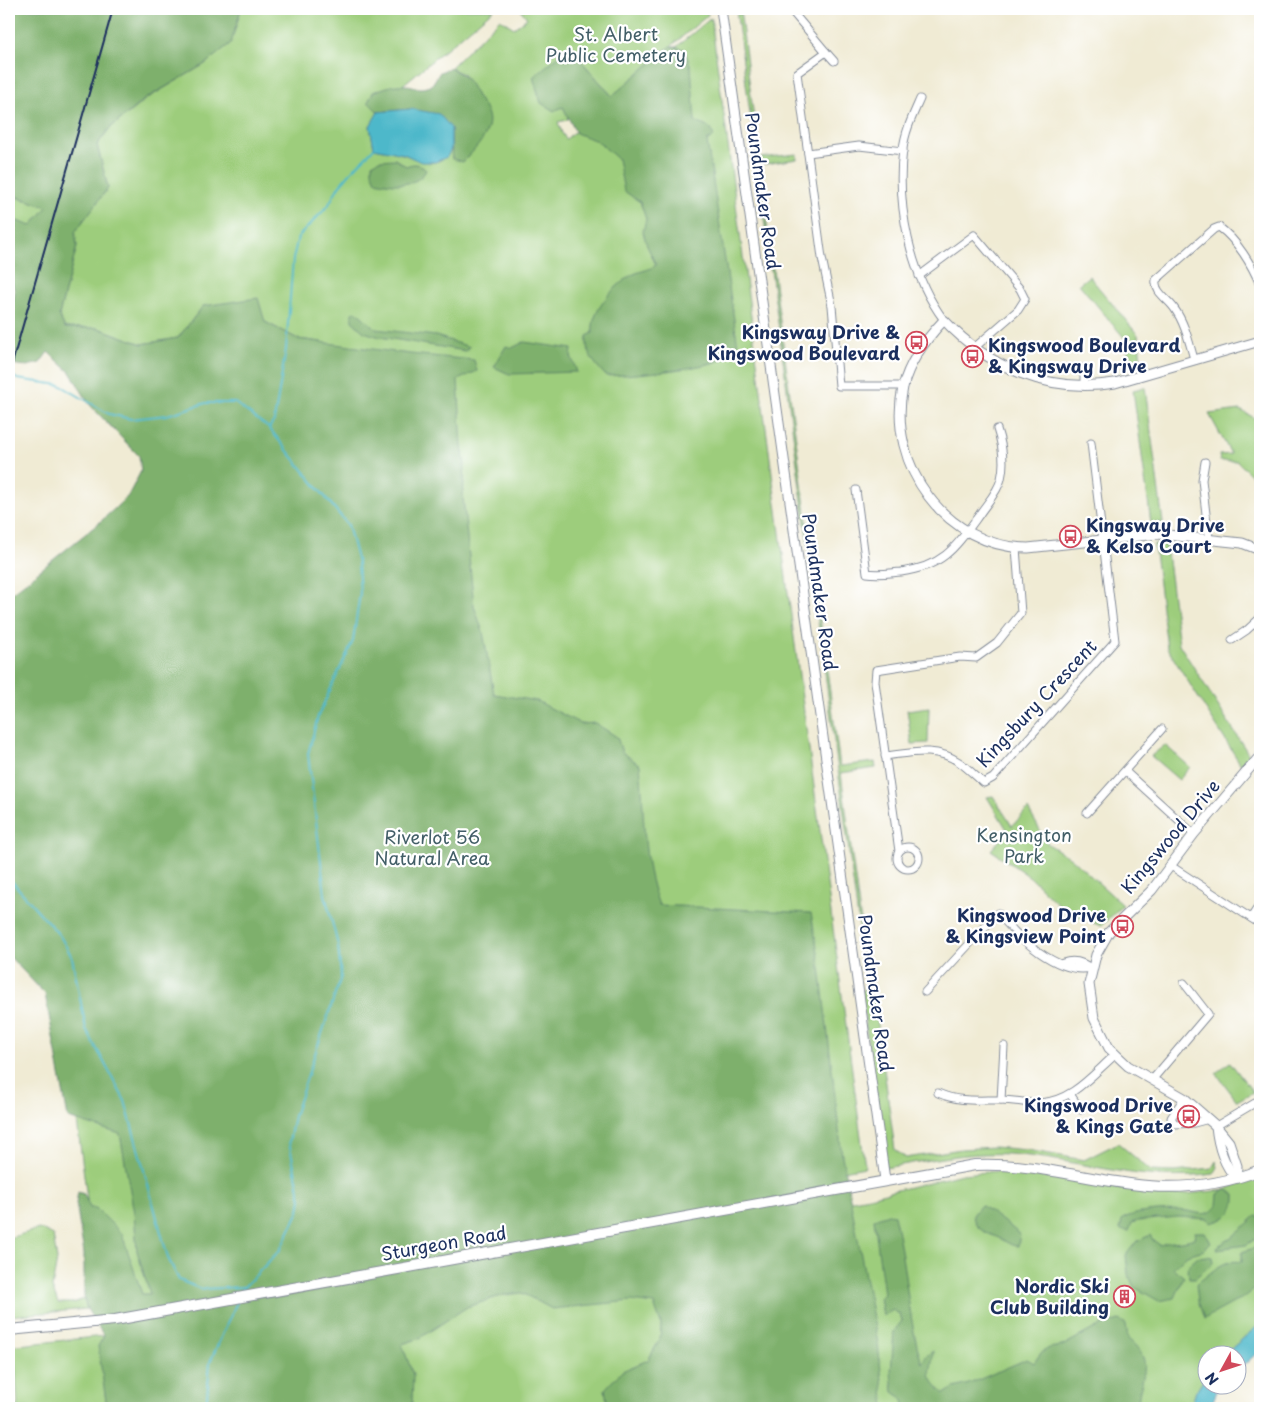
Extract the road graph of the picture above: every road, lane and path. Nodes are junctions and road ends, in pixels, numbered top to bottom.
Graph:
1 (721, 9) edge
2 (790, 9) edge
3 (826, 52) junction
4 (834, 61) dead end
5 (920, 99) dead end
6 (903, 150) junction
7 (808, 153) junction
8 (919, 276) junction
9 (1260, 285) edge
10 (944, 320) junction
11 (1260, 341) edge
12 (974, 348) junction
13 (1194, 359) junction
14 (1084, 368) dead end
15 (1084, 385) junction
16 (904, 386) junction
17 (997, 429) dead end
18 (1091, 443) dead end
19 (1205, 462) dead end
20 (856, 490) dead end
21 (967, 531) junction
22 (1209, 539) junction
23 (1102, 540) junction
24 (1016, 548) junction
25 (1260, 550) edge
26 (1260, 618) edge
27 (1232, 640) dead end
28 (1162, 729) dead end
29 (885, 756) junction
30 (1260, 756) edge
31 (1126, 772) junction
32 (1088, 813) dead end
33 (1194, 834) junction
34 (899, 851) dead end
35 (1171, 866) junction
36 (1260, 904) edge
37 (1251, 918) junction
38 (1260, 924) edge
39 (1091, 968) junction
40 (1184, 983) dead end
41 (925, 992) dead end
42 (1004, 1046) dead end
43 (1115, 1054) junction
44 (1152, 1080) junction
45 (938, 1092) dead end
46 (1070, 1094) junction
47 (1184, 1098) junction
48 (1001, 1100) junction
49 (1260, 1100) edge
50 (1081, 1110) dead end
51 (1213, 1123) junction
52 (1260, 1170) edge
53 (1236, 1178) junction
54 (885, 1180) junction
55 (9, 1330) edge

1 - 54 street, Poundmaker Road
2 - 3 street
3 - 4 street
3 - 7 street
5 - 6 street
6 - 7 street
6 - 8 street
7 - 16 street
8 - 10 street
8 - 12 street
9 - 13 street
10 - 12 street
10 - 16 street
11 - 13 street
12 - 15 street
13 - 15 street
14 - 15 street
16 - 21 street
17 - 21 street
18 - 23 street
19 - 22 street
20 - 21 street
21 - 24 street
22 - 23 street
22 - 25 street
23 - 24 street
23 - 29 street, Kingsbury Crescent
24 - 29 street
26 - 27 street
28 - 31 street
29 - 34 street
30 - 33 street, Kingswood Drive
31 - 32 street
31 - 33 street
33 - 35 street, Kingswood Drive
35 - 37 street
35 - 39 street, Kingswood Drive
36 - 37 street
37 - 38 street
39 - 41 street
39 - 43 street, Kingswood Drive
40 - 44 street
42 - 48 street
43 - 44 street, Kingswood Drive
43 - 46 street
44 - 47 street, Kingswood Drive
45 - 48 street
46 - 48 street
46 - 50 street
47 - 51 street, Kingswood Drive
47 - 51 street
49 - 51 street
51 - 53 street
52 - 53 main road, Sturgeon Road
53 - 54 main road, Sturgeon Road
54 - 55 main road, Sturgeon Road

